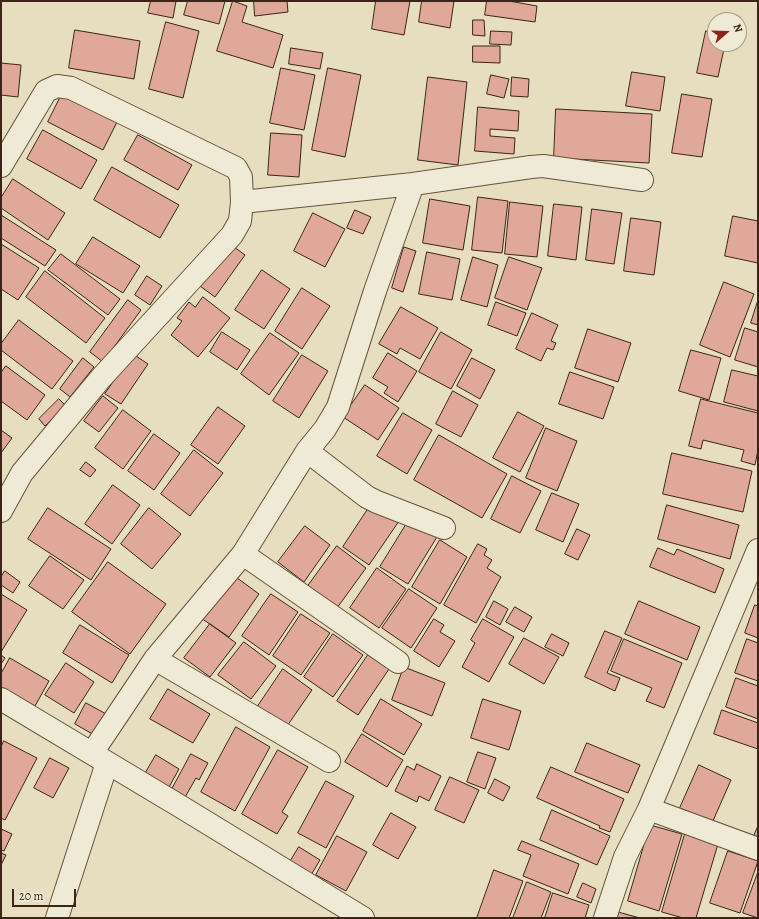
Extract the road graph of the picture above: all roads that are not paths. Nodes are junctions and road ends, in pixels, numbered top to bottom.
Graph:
1 (1, 166) edge
2 (642, 180) dead end
3 (413, 184) junction
4 (242, 202) junction
5 (307, 451) junction
6 (1, 511) edge
7 (444, 528) dead end
8 (758, 550) edge
9 (243, 554) junction
10 (155, 659) junction
11 (398, 662) dead end
12 (1, 699) edge
13 (100, 758) junction
14 (329, 761) dead end
15 (649, 809) junction
16 (758, 849) edge
17 (56, 918) edge
18 (363, 918) edge
19 (605, 918) edge

1 - 4 street
2 - 3 street
3 - 4 street
3 - 5 street
4 - 6 street
5 - 7 street
5 - 9 street
8 - 15 street
9 - 10 street
9 - 11 street
10 - 13 street
10 - 14 street
12 - 13 street
13 - 17 street
13 - 18 street
15 - 16 street
15 - 19 street

